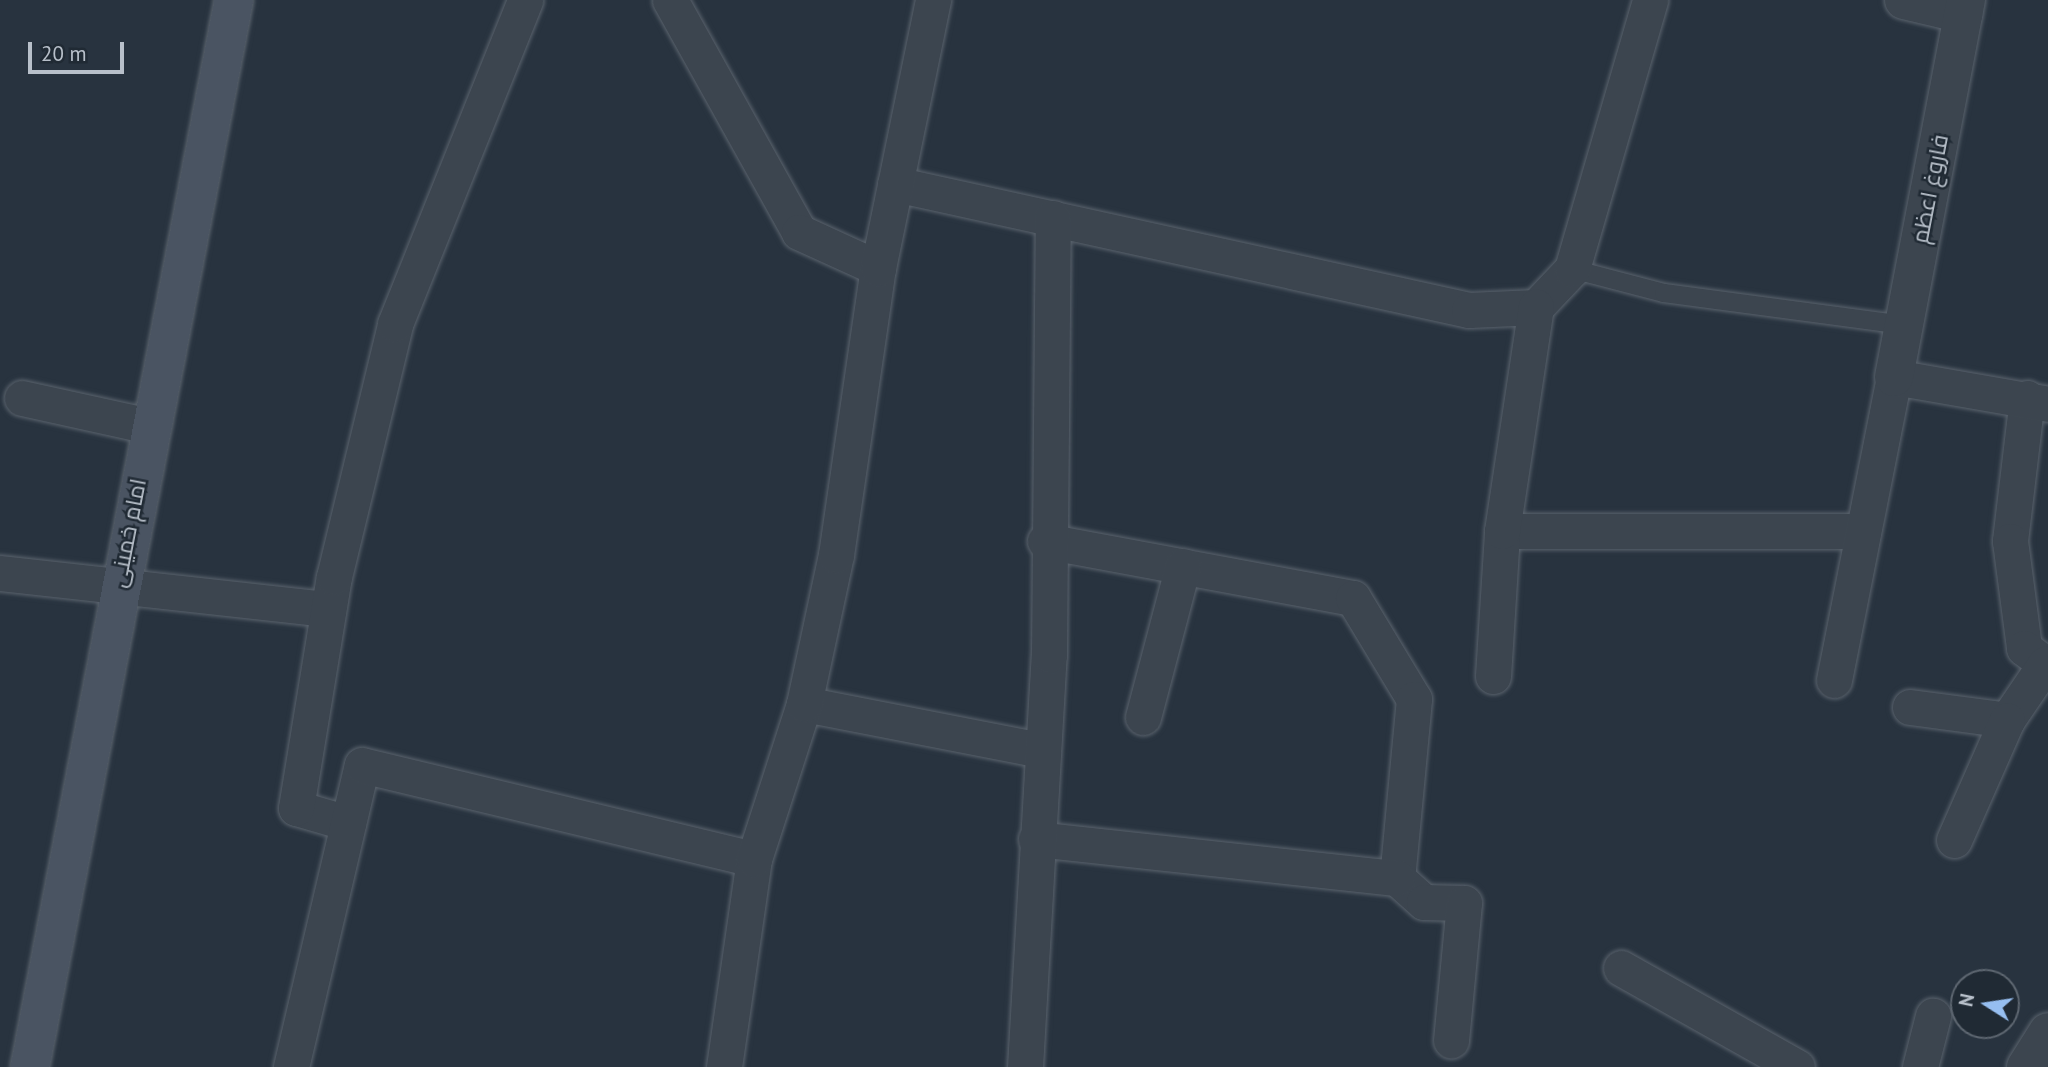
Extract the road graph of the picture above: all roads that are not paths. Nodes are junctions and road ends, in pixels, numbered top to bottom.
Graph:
1 (234, 0) edge
2 (525, 0) edge
3 (670, 0) edge
4 (933, 0) edge
5 (1650, 0) edge
6 (1904, 0) edge
7 (1964, 7) edge
8 (895, 184) junction
9 (1053, 218) junction
10 (878, 268) junction
11 (1572, 269) junction
12 (1536, 307) junction
13 (1904, 325) junction
14 (1894, 377) junction
15 (22, 398) dead end
16 (2038, 401) edge
17 (149, 426) junction
18 (1502, 531) junction
19 (1863, 531) junction
20 (1045, 541) junction
21 (1183, 566) junction
22 (0, 573) edge
23 (117, 590) junction
24 (328, 609) junction
25 (2046, 665) edge
26 (1493, 676) dead end
27 (1834, 680) dead end
28 (804, 704) junction
29 (1910, 707) dead end
30 (1143, 717) dead end
31 (2007, 720) junction
32 (1040, 750) junction
33 (348, 823) junction
34 (1036, 839) junction
35 (1954, 840) dead end
36 (754, 859) junction
37 (1397, 878) junction
38 (1620, 968) dead end
39 (1933, 1016) dead end
40 (1451, 1040) dead end
41 (30, 1067) edge
42 (291, 1067) edge
43 (724, 1067) edge
44 (1026, 1067) edge
45 (1797, 1067) edge
46 (1920, 1067) edge

1 - 17 main road, امام خمینی
2 - 24 street
3 - 10 street
4 - 8 street
5 - 11 street
6 - 7 street
7 - 13 street, فاروغ اعظم
8 - 9 street
8 - 10 street
9 - 12 street
9 - 20 street
10 - 28 street
11 - 12 street
11 - 13 lane
12 - 18 street
13 - 14 street, فاروغ اعظم
14 - 16 street
14 - 19 street
15 - 17 street
16 - 25 street
17 - 23 main road, امام خمینی
18 - 19 street
18 - 26 street
19 - 27 street
20 - 21 street
20 - 32 street
21 - 30 street
21 - 37 street
22 - 23 street
23 - 24 street
23 - 41 main road, امام خمینی
24 - 33 street
25 - 31 street
28 - 32 street
28 - 36 street
29 - 31 street
31 - 35 street
32 - 34 street
33 - 36 street
33 - 42 street
34 - 37 street
34 - 44 street
36 - 43 street
37 - 40 street
38 - 45 street
39 - 46 street

